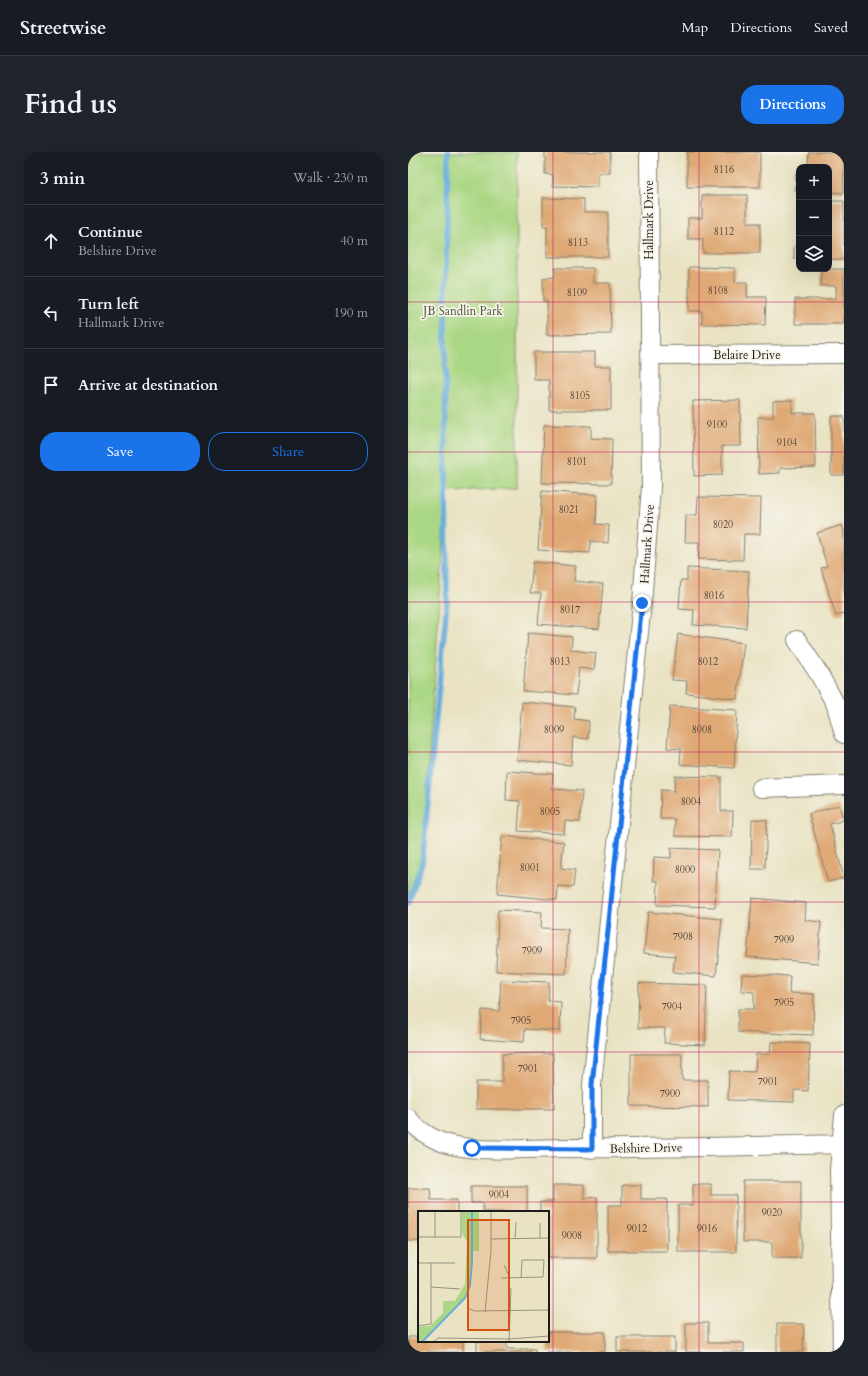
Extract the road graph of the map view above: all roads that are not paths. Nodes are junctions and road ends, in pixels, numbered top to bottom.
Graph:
1 (649, 152) edge
2 (844, 354) edge
3 (650, 355) junction
4 (797, 640) dead end
5 (844, 734) edge
6 (844, 785) edge
7 (761, 788) dead end
8 (844, 1115) edge
9 (408, 1118) edge
10 (843, 1144) edge
11 (592, 1149) junction
12 (842, 1352) edge

1 - 3 street, Hallmark Drive
2 - 3 street, Belaire Drive
3 - 11 street, Hallmark Drive
4 - 5 street
6 - 7 street
8 - 10 street
9 - 11 street, Belshire Drive
10 - 11 street, Belshire Drive
10 - 12 street

